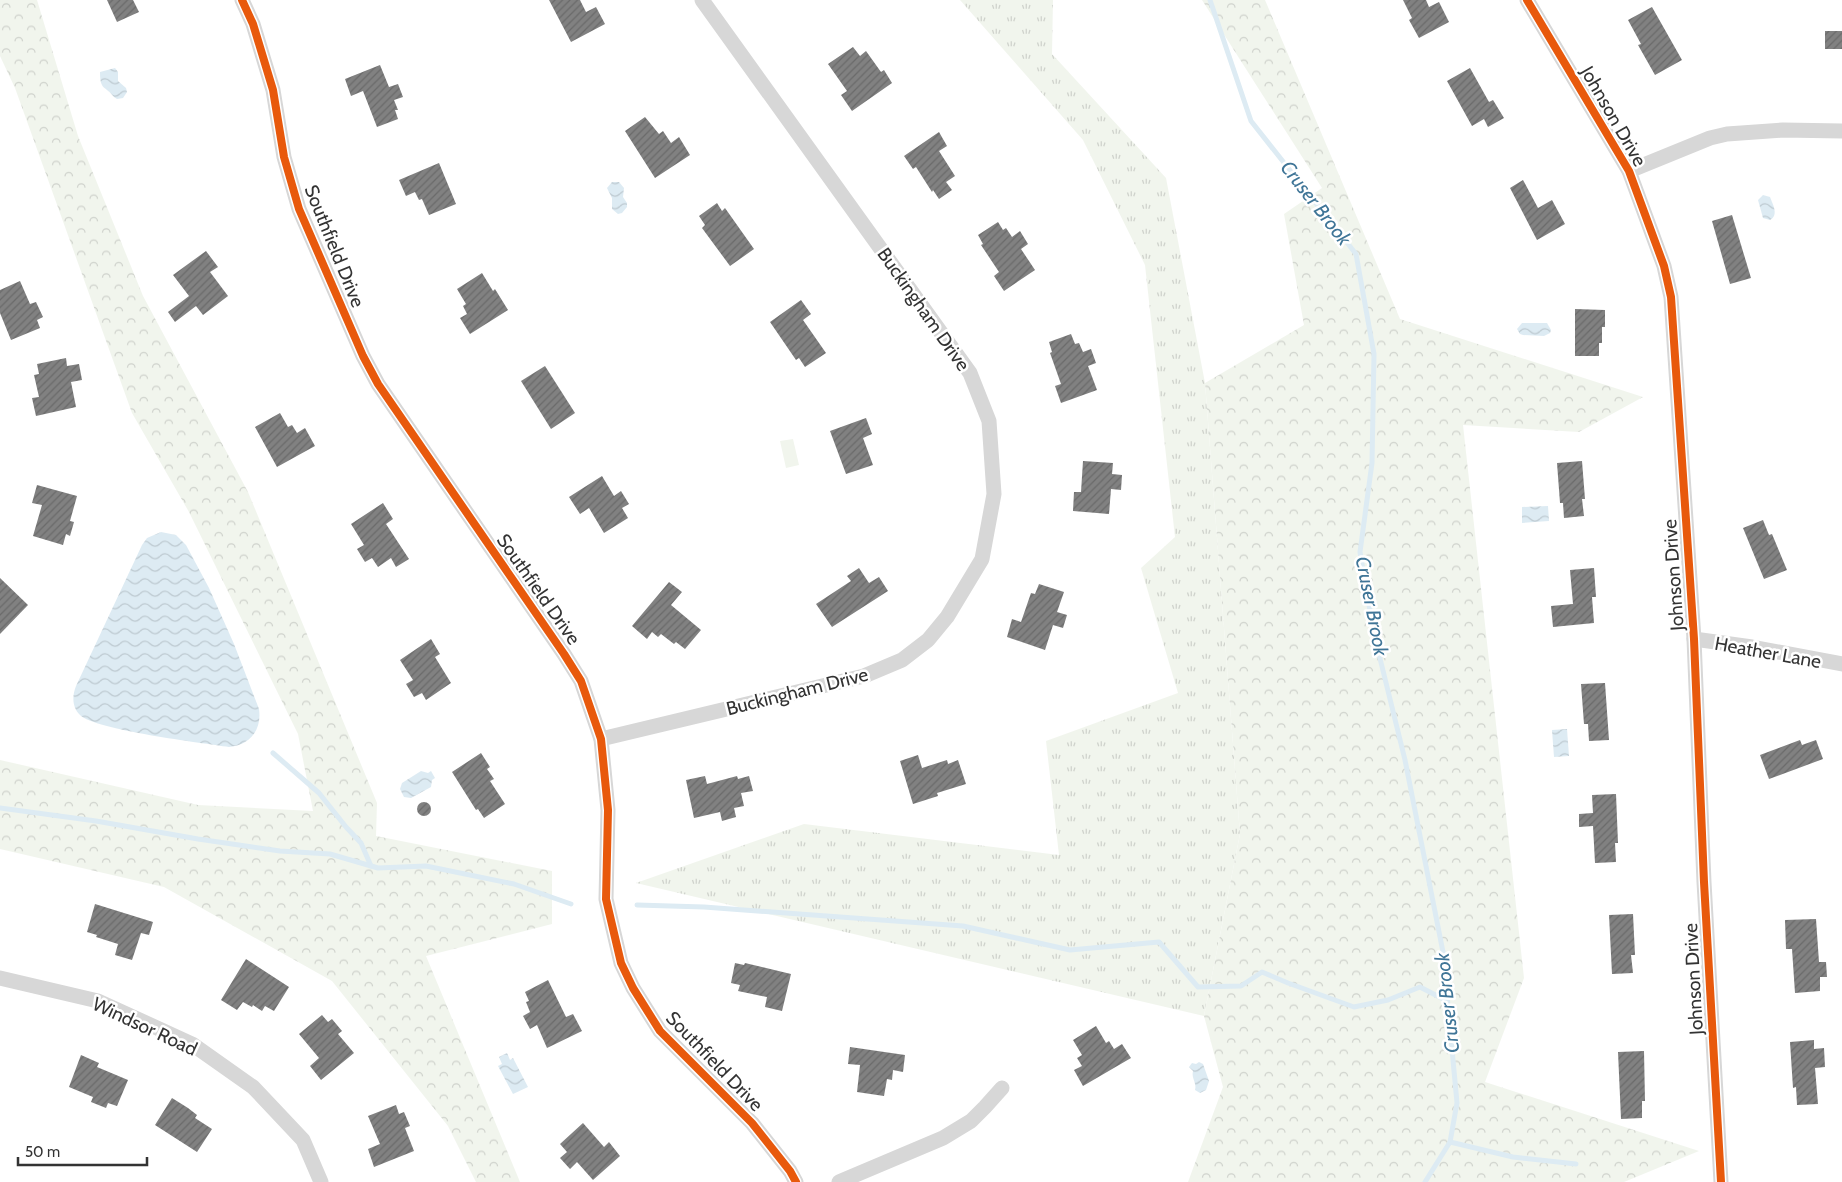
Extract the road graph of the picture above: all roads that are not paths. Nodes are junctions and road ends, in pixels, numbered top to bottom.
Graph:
1 (242, 0) edge
2 (702, 0) edge
3 (1527, 0) edge
4 (1842, 131) edge
5 (1628, 171) junction
6 (1694, 640) junction
7 (1842, 664) edge
8 (601, 739) junction
9 (0, 978) edge
10 (1002, 1088) dead end
11 (321, 1182) edge
12 (796, 1182) edge
13 (840, 1182) edge
14 (1721, 1182) edge

1 - 8 street, Southfield Drive
2 - 8 street, Buckingham Drive
3 - 5 street, Johnson Drive
4 - 5 street
5 - 6 street, Johnson Drive
6 - 7 street, Heather Lane
6 - 14 street, Johnson Drive
8 - 12 street, Southfield Drive
9 - 11 street, Windsor Road
10 - 13 street

